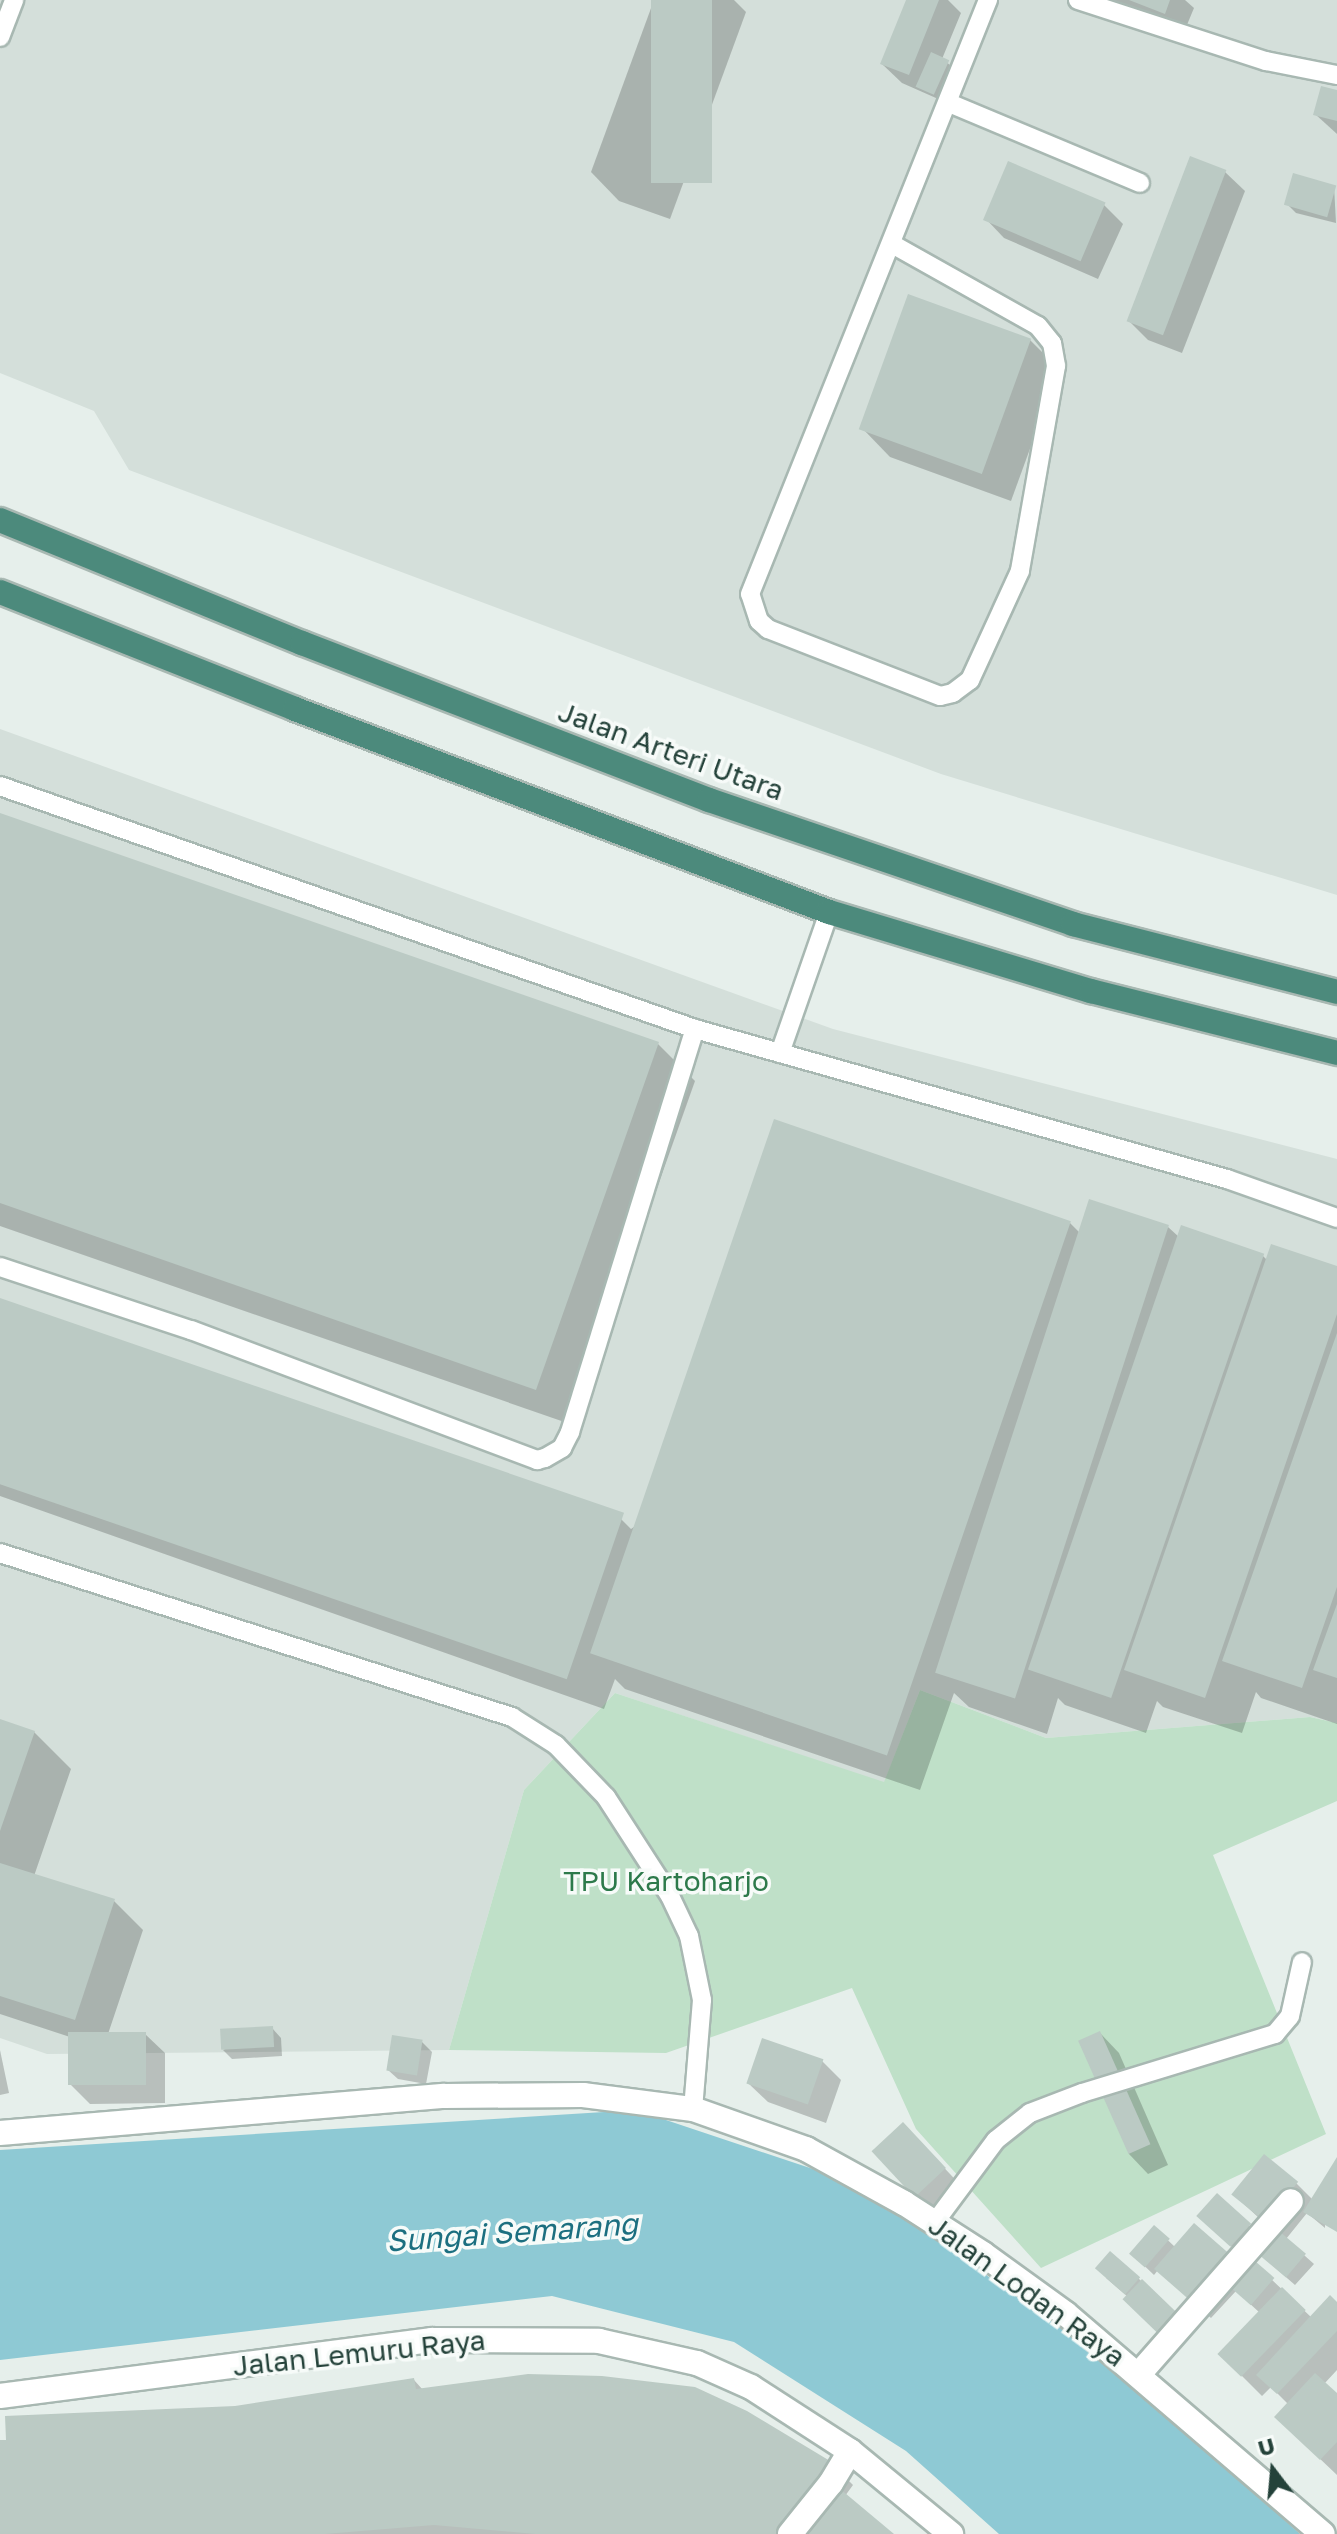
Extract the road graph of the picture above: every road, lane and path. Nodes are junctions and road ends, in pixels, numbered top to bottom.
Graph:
1 (14, 0) edge
2 (988, 0) edge
3 (1078, 0) edge
4 (0, 37) edge
5 (1337, 75) edge
6 (949, 103) junction
7 (1140, 183) dead end
8 (892, 244) junction
9 (0, 520) edge
10 (0, 592) edge
11 (0, 786) edge
12 (829, 912) junction
13 (1337, 992) edge
14 (695, 1029) junction
15 (780, 1053) junction
16 (1337, 1053) edge
17 (1337, 1218) edge
18 (0, 1267) edge
19 (0, 1553) edge
20 (1302, 1962) dead end
21 (693, 2109) junction
22 (0, 2133) edge
23 (1291, 2201) dead end
24 (935, 2222) junction
25 (1139, 2374) junction
26 (0, 2396) edge
27 (850, 2451) junction
28 (790, 2534) edge
29 (951, 2534) edge
30 (1323, 2534) edge

1 - 4 lane
2 - 6 lane
3 - 5 lane
6 - 7 lane
6 - 8 lane
8 - 8 lane
9 - 13 highway, Jalan Arteri Utara
10 - 12 highway
11 - 14 lane
12 - 15 lane
12 - 16 highway
14 - 15 lane
14 - 18 lane
15 - 17 lane
19 - 21 lane
20 - 24 lane
21 - 22 street, Jalan Lodan Raya
21 - 24 street, Jalan Lodan Raya
23 - 25 street
24 - 25 street, Jalan Lodan Raya
25 - 30 street, Jalan Lodan Raya
26 - 27 street, Jalan Lemuru Raya
27 - 28 street
27 - 29 street, Jalan Lemuru Raya

